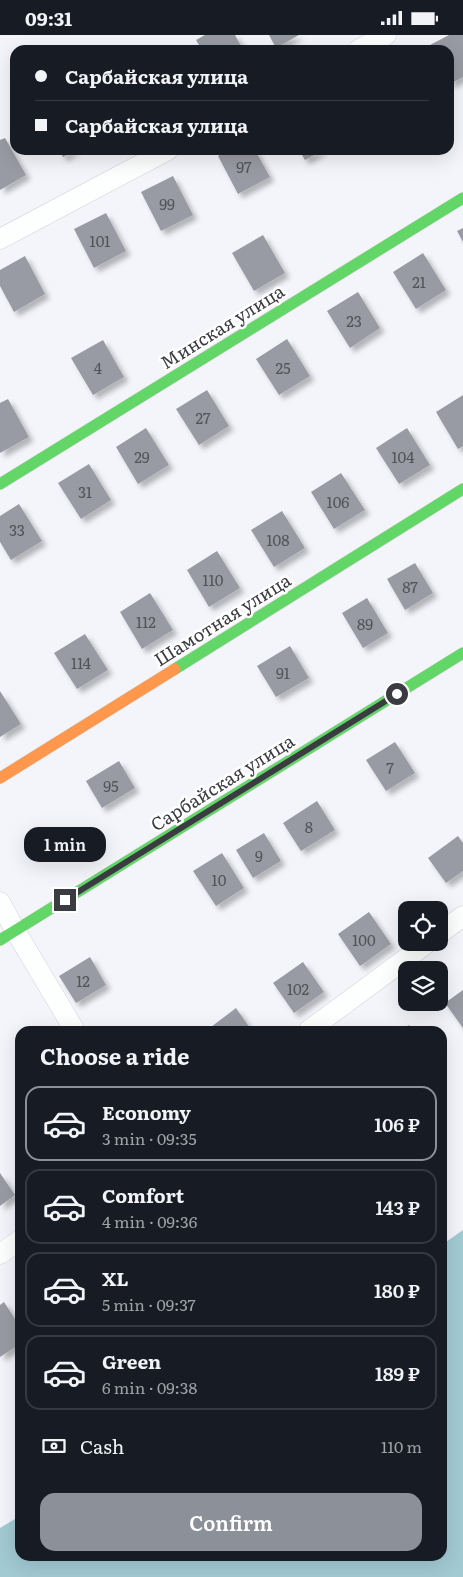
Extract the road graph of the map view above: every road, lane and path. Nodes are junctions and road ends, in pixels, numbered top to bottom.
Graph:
1 (386, 35) edge
2 (367, 45) edge
3 (159, 155) edge
4 (463, 198) edge
5 (0, 239) edge
6 (0, 484) edge
7 (463, 489) edge
8 (463, 653) edge
9 (0, 778) edge
10 (0, 902) edge
11 (463, 916) edge
12 (448, 927) edge
13 (7, 935) edge
14 (416, 951) edge
15 (71, 1026) edge
16 (315, 1026) edge
17 (15, 1242) edge
18 (0, 1253) edge

1 - 2 street
3 - 5 street
4 - 6 street, Минская улица
7 - 9 street, Шамотная улица
8 - 13 street, Сарбайская улица
10 - 13 street
11 - 12 street
13 - 15 street
14 - 16 street
17 - 18 street

